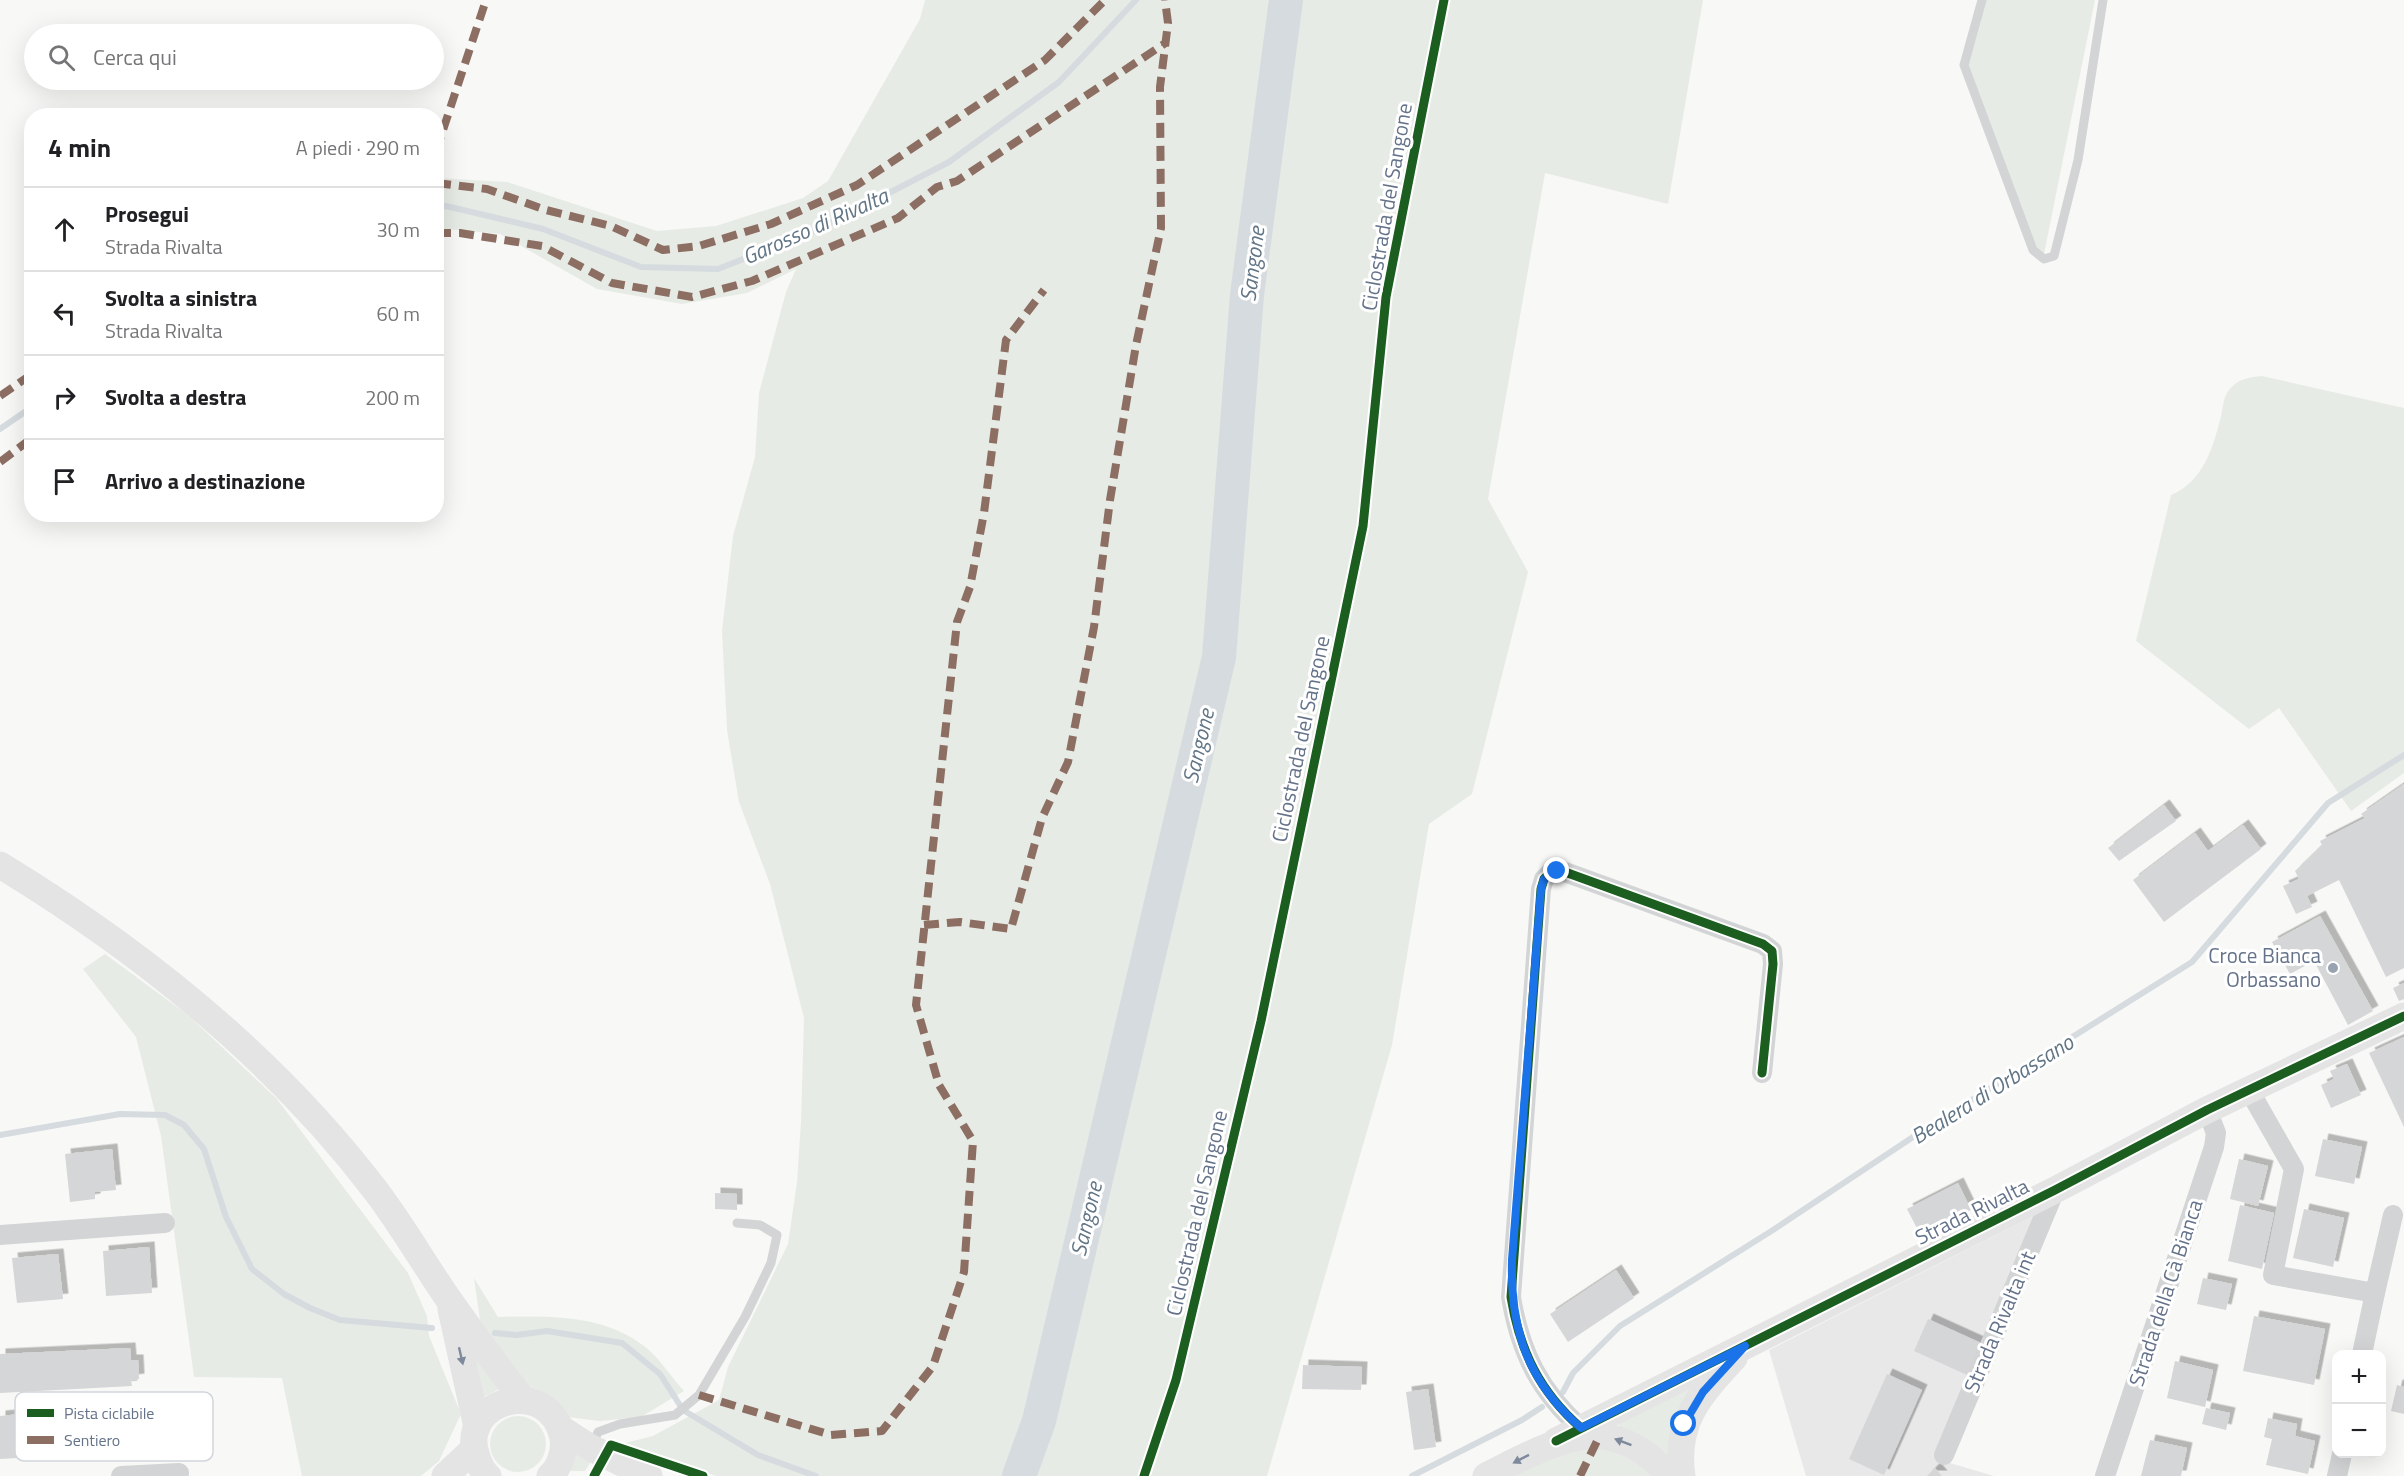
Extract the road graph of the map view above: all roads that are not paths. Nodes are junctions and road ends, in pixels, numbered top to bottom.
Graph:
1 (1982, 0) edge
2 (2103, 0) edge
3 (0, 865) edge
4 (2404, 1016) edge
5 (1762, 1073) dead end
6 (2249, 1090) junction
7 (2207, 1110) junction
8 (2055, 1190) junction
9 (2393, 1215) dead end
10 (165, 1223) dead end
11 (737, 1223) dead end
12 (0, 1235) edge
13 (2375, 1293) junction
14 (448, 1299) junction
15 (1745, 1346) junction
16 (2363, 1350) edge
17 (522, 1399) junction
18 (560, 1428) junction
19 (1581, 1428) junction
20 (475, 1438) junction
21 (1556, 1441) junction
22 (591, 1448) junction
23 (1944, 1455) dead end
24 (2341, 1458) edge
25 (178, 1473) dead end
26 (121, 1476) edge
27 (445, 1476) edge
28 (488, 1476) edge
29 (550, 1476) edge
30 (649, 1476) edge
31 (1486, 1476) edge
32 (1669, 1476) edge
33 (1682, 1476) edge
34 (2105, 1476) edge
35 (2337, 1476) edge

1 - 2 lane
3 - 14 street
4 - 6 street, Strada Rivalta
5 - 19 street
6 - 7 street, Strada Rivalta
6 - 13 street
7 - 8 street, Strada Rivalta
7 - 34 street, Strada della Cà Bianca
8 - 15 street, Strada Rivalta
8 - 23 street, Strada Rivalta int
9 - 13 street
10 - 12 street
11 - 22 lane
13 - 16 street
14 - 17 street
14 -> 20 street
15 - 19 street, Strada Rivalta
15 - 33 street, Strada Rivalta
17 - 18 street
17 - 20 street
18 - 22 street
18 - 29 street
19 - 21 street, Strada Rivalta
20 - 27 street
20 - 28 street
21 -> 31 street, Strada Rivalta
32 -> 21 street
22 - 30 street
24 - 35 street
25 - 26 street

